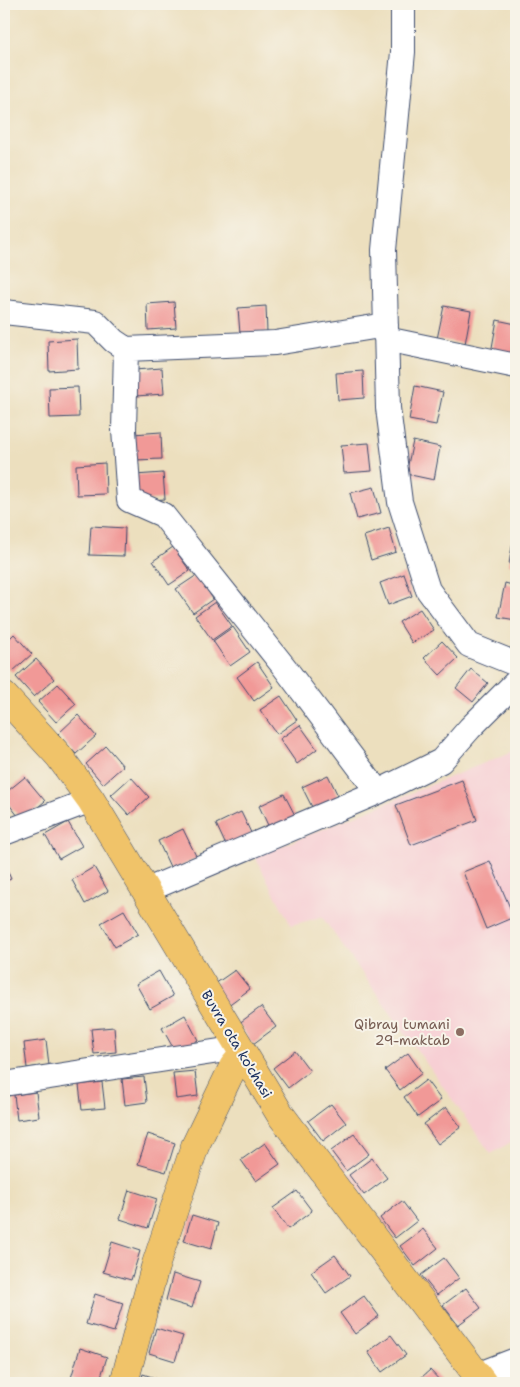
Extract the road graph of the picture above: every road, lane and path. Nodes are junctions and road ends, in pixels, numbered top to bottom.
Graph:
1 (403, 4) edge
2 (4, 312) edge
3 (386, 332) junction
4 (126, 349) junction
5 (516, 366) edge
6 (516, 664) edge
7 (514, 688) edge
8 (4, 696) edge
9 (378, 792) junction
10 (91, 800) junction
11 (4, 833) edge
12 (145, 892) junction
13 (241, 1051) junction
14 (4, 1084) edge
15 (516, 1360) edge
16 (480, 1379) edge
17 (124, 1383) edge

1 - 3 street
2 - 4 street
3 - 4 street
3 - 5 street
3 - 6 street
4 - 9 street
7 - 9 street
8 - 10 main road, Buvra ota ko'chasi
9 - 12 street
10 - 11 street
10 - 12 main road, Buvra ota ko'chasi
12 - 13 main road, Buvra ota ko'chasi
13 - 14 street
13 - 16 main road, Buvra ota ko'chasi
13 - 17 main road
15 - 16 street

